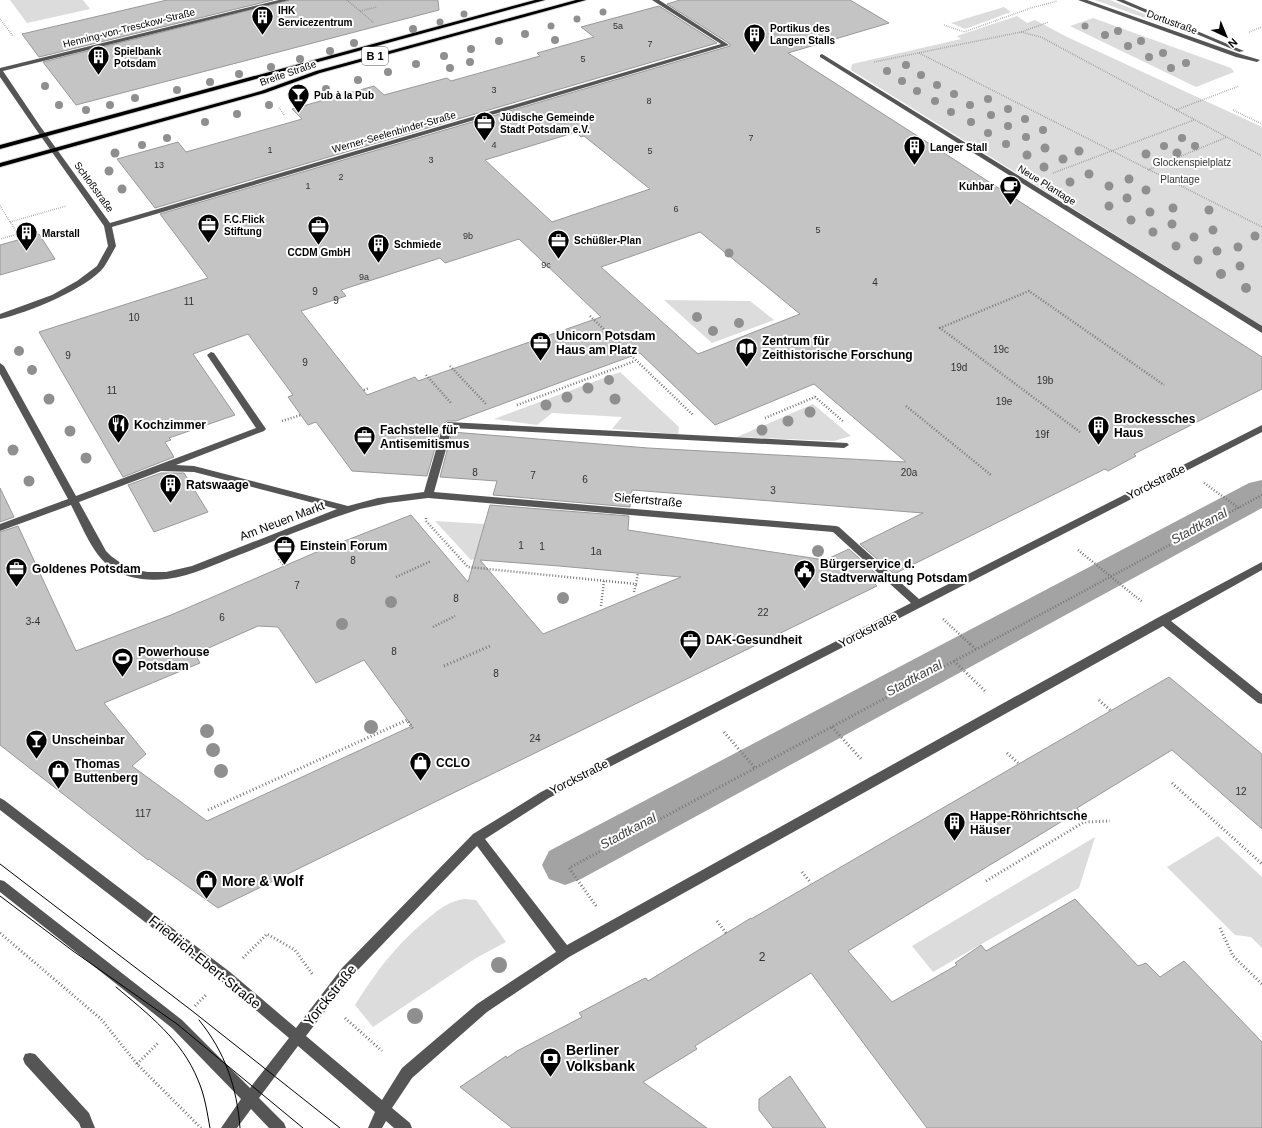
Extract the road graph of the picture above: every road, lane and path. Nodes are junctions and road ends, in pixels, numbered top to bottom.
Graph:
1 (286, 0) edge
2 (347, 0) edge
3 (542, 0) edge
4 (583, 0) edge
5 (656, 0) edge
6 (1081, 0) edge
7 (1120, 0) edge
8 (1057, 1) edge
9 (377, 6) dead end
10 (360, 11) junction
11 (0, 19) edge
12 (1049, 22) dead end
13 (944, 25) dead end
14 (1021, 32) junction
15 (13, 36) dead end
16 (394, 40) junction
17 (919, 53) junction
18 (822, 56) dead end
19 (1260, 61) edge
20 (869, 64) dead end
21 (0, 71) edge
22 (1239, 86) dead end
23 (1176, 110) junction
24 (1233, 110) dead end
25 (1194, 120) junction
26 (1262, 124) edge
27 (43, 135) junction
28 (1227, 137) junction
29 (0, 147) edge
30 (54, 150) junction
31 (1112, 151) junction
32 (1262, 156) edge
33 (0, 165) edge
34 (1148, 170) junction
35 (1050, 175) dead end
36 (89, 199) junction
37 (0, 206) edge
38 (10, 222) junction
39 (108, 226) junction
40 (1262, 227) edge
41 (0, 239) edge
42 (590, 316) dead end
43 (0, 317) edge
44 (1262, 330) edge
45 (211, 355) dead end
46 (635, 361) junction
47 (0, 366) edge
48 (450, 366) dead end
49 (426, 375) dead end
50 (1164, 385) dead end
51 (369, 388) dead end
52 (364, 390) dead end
53 (517, 405) dead end
54 (454, 406) dead end
55 (906, 406) dead end
56 (480, 407) dead end
57 (759, 421) dead end
58 (1262, 428) edge
59 (1080, 432) dead end
60 (717, 438) junction
61 (844, 445) joint
62 (160, 468) junction
63 (991, 475) dead end
64 (1203, 482) dead end
65 (428, 494) junction
66 (1262, 495) edge
67 (73, 500) junction
68 (1239, 508) junction
69 (349, 509) junction
70 (426, 521) dead end
71 (0, 528) edge
72 (1078, 550) dead end
73 (431, 561) dead end
74 (1262, 566) edge
75 (638, 573) dead end
76 (396, 577) dead end
77 (604, 581) junction
78 (636, 584) junction
79 (634, 592) dead end
80 (1136, 597) dead end
81 (918, 604) junction
82 (601, 606) dead end
83 (455, 616) dead end
84 (944, 619) dead end
85 (1164, 620) junction
86 (433, 627) dead end
87 (490, 646) dead end
88 (976, 649) junction
89 (954, 661) junction
90 (444, 666) dead end
91 (986, 692) dead end
92 (1099, 700) dead end
93 (1262, 700) edge
94 (1110, 710) dead end
95 (832, 727) junction
96 (413, 729) dead end
97 (724, 732) dead end
98 (1007, 753) dead end
99 (862, 760) dead end
100 (1018, 763) dead end
101 (755, 768) junction
102 (1172, 783) dead end
103 (0, 803) edge
104 (208, 810) dead end
105 (1110, 821) dead end
106 (477, 838) junction
107 (1262, 864) edge
108 (802, 872) dead end
109 (986, 881) dead end
110 (811, 883) dead end
111 (0, 885) edge
112 (596, 907) dead end
113 (717, 921) dead end
114 (1220, 928) dead end
115 (726, 932) dead end
116 (0, 933) edge
117 (565, 953) junction
118 (240, 961) dead end
119 (1262, 984) edge
120 (328, 995) junction
121 (296, 1037) junction
122 (382, 1051) dead end
123 (30, 1059) dead end
124 (250, 1099) junction
125 (384, 1111) junction
126 (88, 1128) edge
127 (201, 1128) edge
128 (228, 1128) edge
129 (279, 1128) edge
130 (375, 1128) edge
131 (405, 1128) edge

1 - 21 street, Henning-von-Tresckow-Straße
2 - 10 path
3 - 16 main road, Breite Straße / B 1
4 - 30 main road, Breite Straße / B 1
5 - 39 street, Werner-Seelenbinder-Straße
6 - 19 street, Dortustraße
7 - 19 street, Dortustraße
8 - 13 path
9 - 10 path
10 - 16 path
11 - 15 path
12 - 14 path
14 - 17 path
14 - 23 path
16 - 27 main road, Breite Straße / B 1
17 - 20 path
17 - 31 path
18 - 44 street, Neue Plantage
21 - 27 street, Schloßstraße
22 - 23 path
23 - 25 path
24 - 26 path
25 - 28 path
25 - 31 path
27 - 29 main road, Breite Straße / B 1
27 - 30 street, Schloßstraße
28 - 32 path
28 - 34 path
30 - 33 main road, Breite Straße / B 1
30 - 36 street, Schloßstraße
31 - 34 path
31 - 35 path
34 - 40 path
36 - 38 path
36 - 39 street, Schloßstraße
37 - 38 path
38 - 41 path
39 - 43 street, Schloßstraße
42 - 46 path
45 - 62 street, Am Neuen Markt
46 - 53 path
46 - 60 path
47 - 67 street, Am Neuen Markt
48 - 56 path
49 - 54 path
50 - 59 path
51 - 52 path
55 - 63 path
57 - 61 path
58 - 81 street, Yorckstraße
60 - 61 street
60 - 65 street
62 - 67 street, Am Neuen Markt
62 - 69 street, Am Neuen Markt
64 - 68 path
65 - 69 street, Siefertstraße
65 - 81 street, Siefertstraße
66 - 68 path
67 - 69 street, Am Neuen Markt
67 - 71 street
68 - 88 path
70 - 77 path
72 - 80 path, bridge
73 - 76 path
74 - 85 street
75 - 78 path
77 - 78 path
77 - 82 path
78 - 79 path
81 - 106 street, Yorckstraße
83 - 86 path
84 - 88 path
85 - 93 street
85 - 117 street
87 - 90 path
88 - 89 path
89 - 91 path
89 - 95 path
92 - 94 path
95 - 99 path
95 - 101 path
96 - 104 path
97 - 101 path
98 - 100 path
101 - 112 path
102 - 107 path
103 - 121 street, Friedrich-Ebert-Straße
105 - 109 path
106 - 117 street
106 - 120 street, Yorckstraße
108 - 110 path
111 - 124 street
113 - 115 path
114 - 119 path
116 - 127 path
117 - 125 street
118 - 120 path
120 - 121 street, Yorckstraße
120 - 122 path
121 - 124 street, Yorckstraße
121 - 125 street, Friedrich-Ebert-Straße
123 - 126 street
124 - 128 street, Yorckstraße
124 - 129 street
125 - 130 street
125 - 131 street, Friedrich-Ebert-Straße

